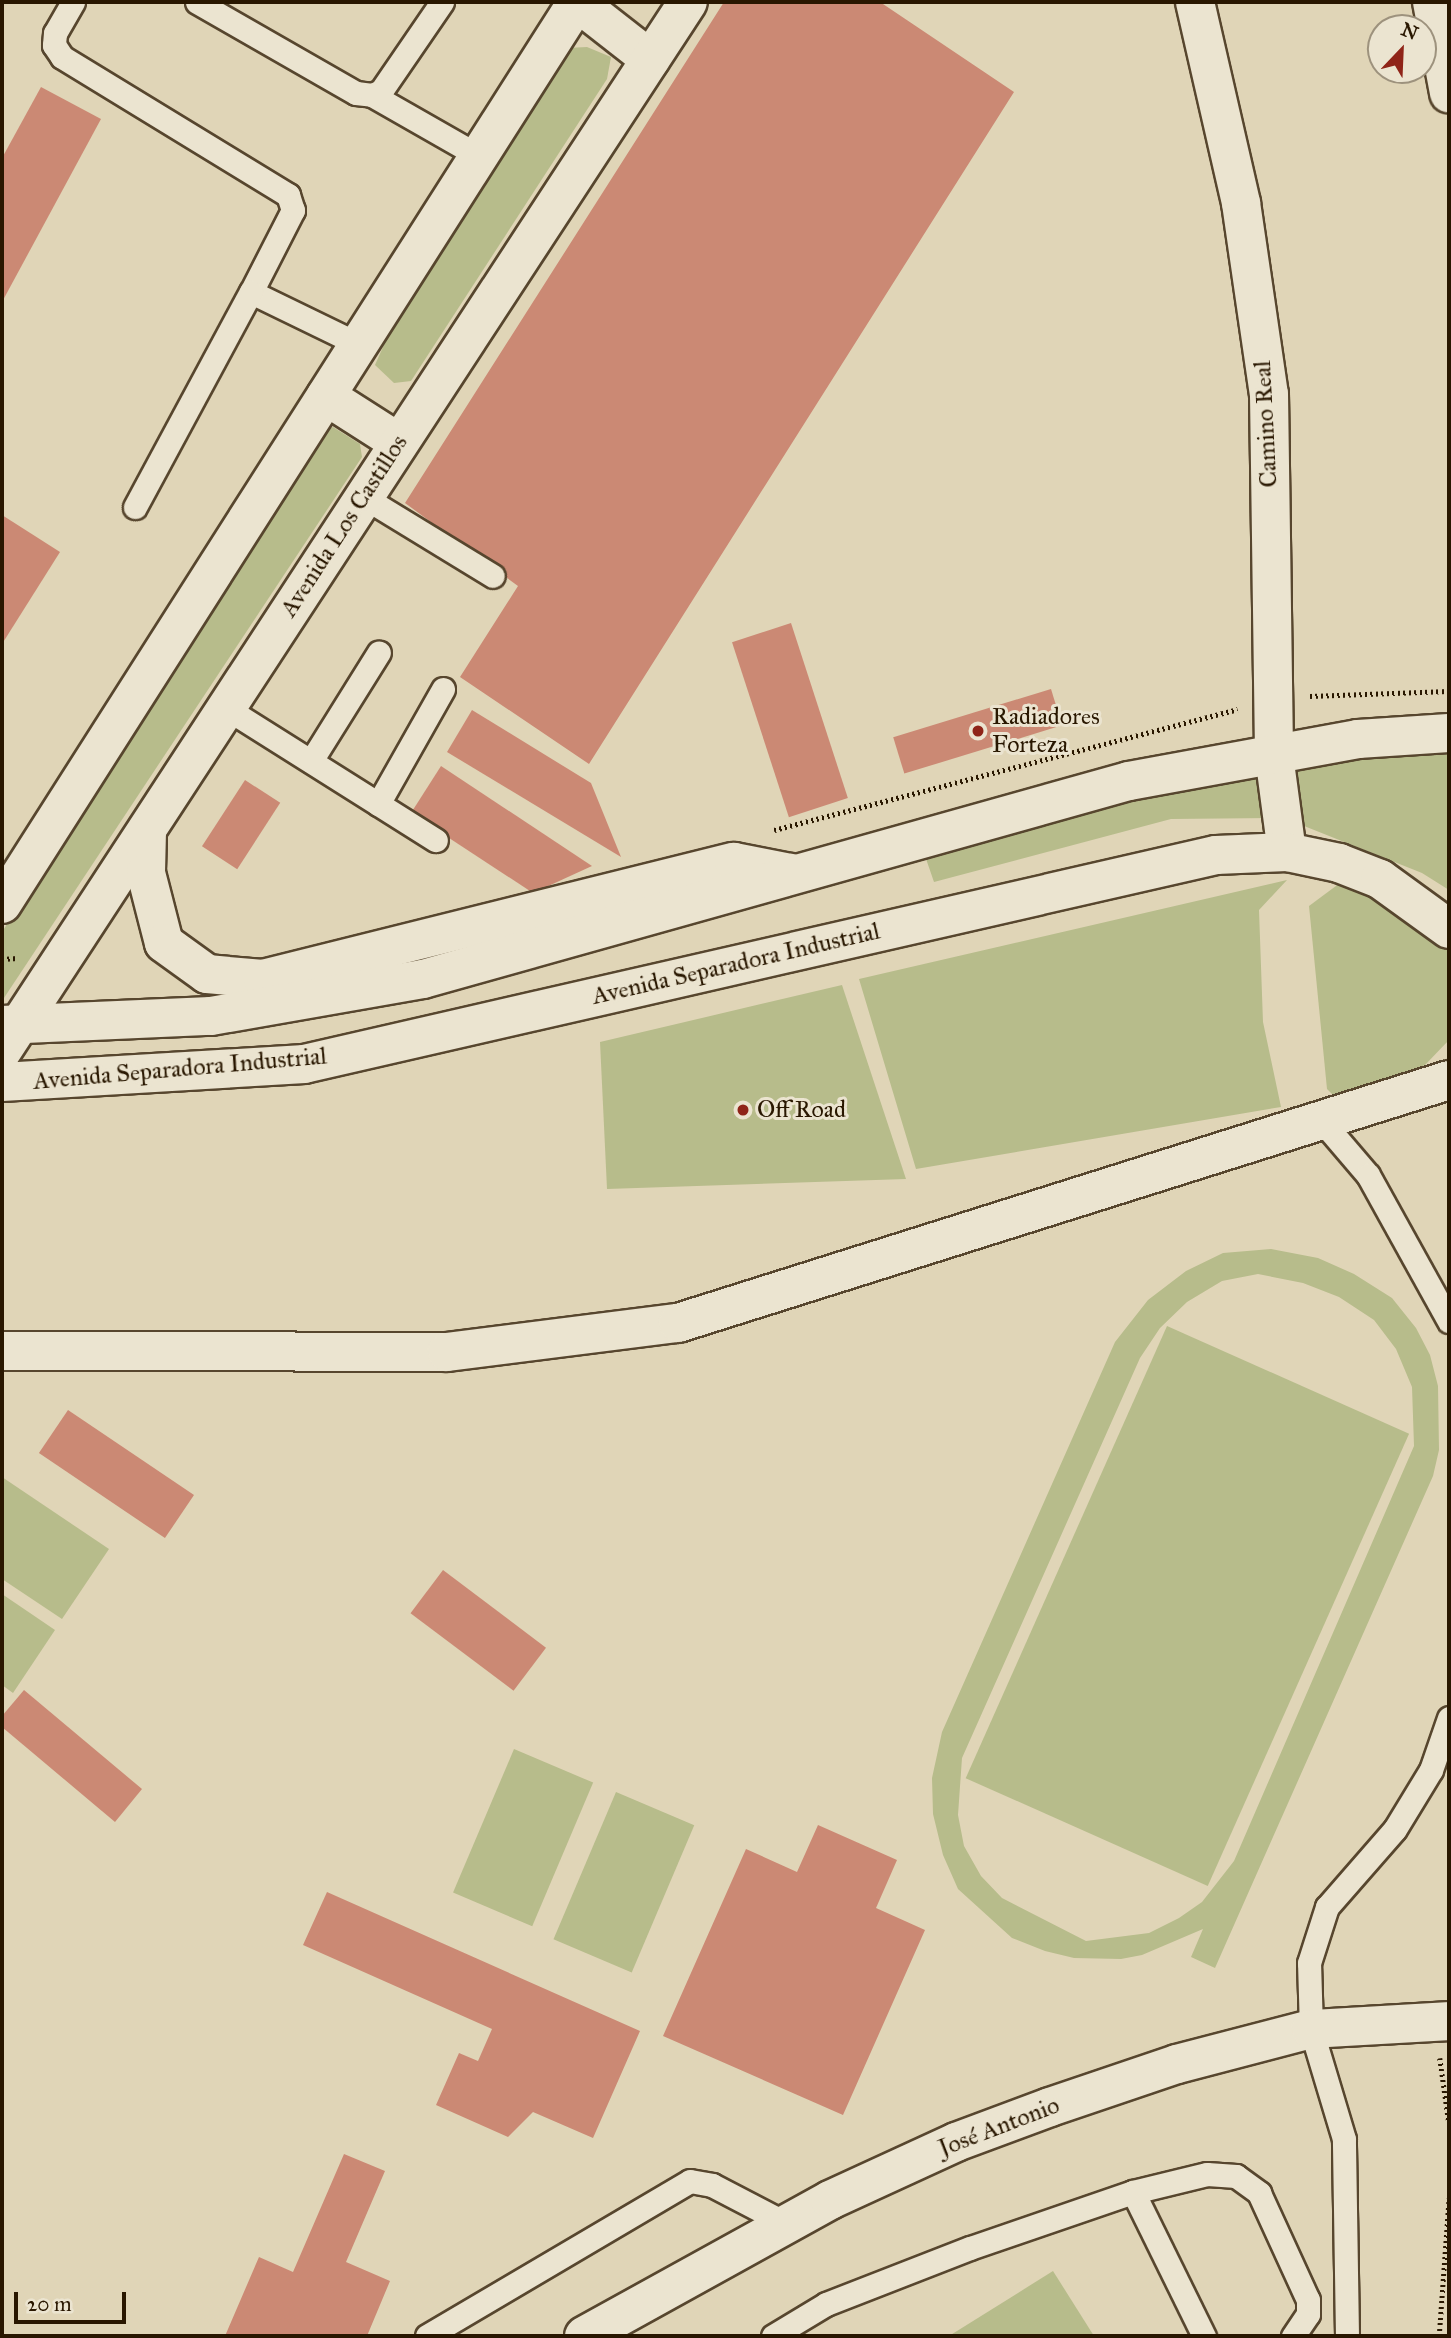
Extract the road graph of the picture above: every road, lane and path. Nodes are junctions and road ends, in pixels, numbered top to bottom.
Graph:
1 (73, 2) edge
2 (197, 2) edge
3 (442, 2) edge
4 (577, 2) edge
5 (688, 2) edge
6 (1195, 2) edge
7 (1432, 2) edge
8 (650, 59) junction
9 (1449, 93) edge
10 (372, 95) junction
11 (477, 155) junction
12 (251, 292) junction
13 (358, 344) junction
14 (326, 396) junction
15 (398, 442) junction
16 (362, 496) junction
17 (135, 507) dead end
18 (493, 576) dead end
19 (379, 652) dead end
20 (443, 689) dead end
21 (226, 708) junction
22 (1449, 733) edge
23 (1274, 755) junction
24 (310, 761) junction
25 (378, 804) junction
26 (147, 831) junction
27 (436, 840) dead end
28 (1287, 852) junction
29 (800, 875) junction
30 (2, 904) edge
31 (1449, 929) edge
32 (7, 1034) edge
33 (1449, 1080) edge
34 (2, 1082) edge
35 (1321, 1120) junction
36 (1449, 1321) edge
37 (2, 1351) edge
38 (1449, 1718) edge
39 (1442, 2021) edge
40 (1311, 2029) junction
41 (1449, 2123) edge
42 (1133, 2192) junction
43 (1449, 2198) edge
44 (787, 2224) junction
45 (426, 2336) edge
46 (584, 2336) edge
47 (773, 2336) edge
48 (1204, 2336) edge
49 (1293, 2336) edge
50 (1348, 2336) edge
51 (1439, 2336) edge

1 - 12 lane
2 - 10 lane
3 - 10 lane
4 - 8 street
4 - 11 street
5 - 8 street, Avenida Los Castillos
6 - 23 street, Camino Real
7 - 9 street
8 - 15 street, Avenida Los Castillos
10 - 11 lane
11 - 13 street
12 - 13 lane
12 - 17 lane
13 - 14 street
14 - 15 street
14 - 30 street
15 - 16 street, Avenida Los Castillos
16 - 18 lane
16 - 21 street, Avenida Los Castillos
19 - 24 lane
20 - 25 lane
21 - 24 lane
21 - 26 street, Avenida Los Castillos
22 - 23 street, Avenida Separadora Industrial
23 - 28 street, Camino Real
23 - 29 street, Avenida Separadora Industrial
24 - 25 lane
25 - 27 lane
26 - 29 street
26 - 32 street, Avenida Los Castillos
28 - 31 street, Avenida Separadora Industrial
28 - 34 street, Avenida Separadora Industrial
29 - 32 street, Avenida Separadora Industrial
33 - 35 street
35 - 36 lane
35 - 37 street
38 - 40 lane
39 - 40 street, José Antonio
39 - 41 path
40 - 44 street, José Antonio
40 - 50 lane
42 - 47 lane
42 - 48 lane
42 - 49 lane
43 - 51 path
44 - 45 lane
44 - 46 street, José Antonio

